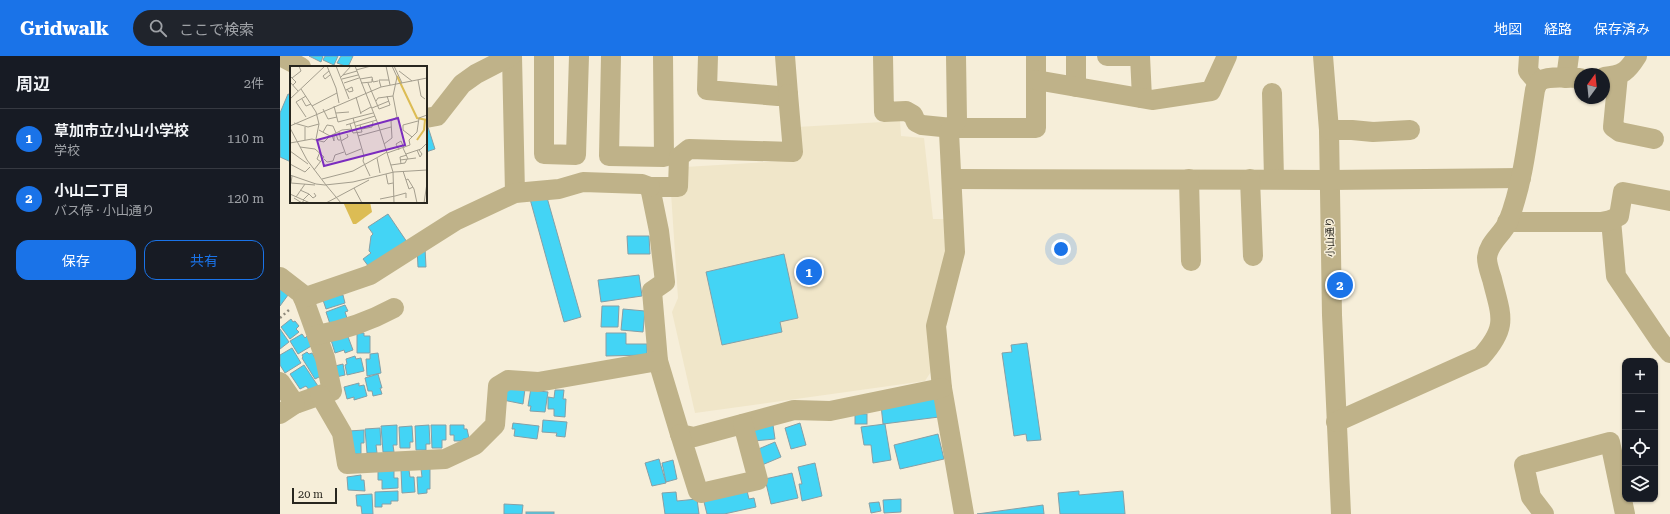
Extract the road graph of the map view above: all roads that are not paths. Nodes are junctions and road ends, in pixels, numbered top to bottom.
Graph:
1 (280, 56) edge
2 (512, 56) edge
3 (544, 56) edge
4 (579, 56) edge
5 (603, 56) edge
6 (611, 56) edge
7 (663, 56) edge
8 (708, 56) edge
9 (785, 56) edge
10 (883, 56) edge
11 (956, 56) edge
12 (1036, 56) edge
13 (1076, 56) edge
14 (1107, 56) edge
15 (1227, 56) edge
16 (1324, 56) edge
17 (1529, 56) edge
18 (1569, 56) edge
19 (1637, 56) edge
20 (299, 66) edge
21 (1611, 76) edge
22 (1573, 78) edge
23 (1036, 80) junction
24 (1538, 83) junction
25 (1076, 87) junction
26 (1272, 93) dead end
27 (788, 94) junction
28 (1142, 98) junction
29 (427, 118) edge
30 (952, 128) junction
31 (1329, 130) junction
32 (1410, 130) dead end
33 (1654, 139) dead end
34 (686, 152) junction
35 (664, 157) junction
36 (1521, 178) junction
37 (952, 179) junction
38 (1189, 179) junction
39 (1250, 179) junction
40 (1274, 179) junction
41 (1330, 180) junction
42 (650, 187) junction
43 (515, 193) junction
44 (1670, 201) edge
45 (1611, 220) junction
46 (1507, 222) junction
47 (1253, 256) dead end
48 (1191, 261) dead end
49 (280, 277) edge
50 (304, 298) junction
51 (394, 308) dead end
52 (317, 335) junction
53 (1670, 353) edge
54 (658, 361) junction
55 (280, 382) edge
56 (942, 388) junction
57 (320, 395) junction
58 (288, 409) edge
59 (1336, 422) junction
60 (743, 424) junction
61 (680, 434) junction
62 (964, 514) edge
63 (1341, 514) edge
64 (1544, 514) edge
65 (1625, 514) edge

1 - 20 street
2 - 29 street
2 - 43 street
3 - 4 street
5 - 6 street
6 - 35 street
7 - 35 street
8 - 27 street
9 - 27 street
10 - 30 street
11 - 30 street
12 - 23 street
13 - 25 street
14 - 28 street
15 - 28 street
16 - 31 street, 小山通り
17 - 24 street
18 - 22 street
19 - 21 street
21 - 33 street
22 - 24 street
23 - 25 street
23 - 30 street
24 - 36 street
25 - 28 street
26 - 40 street
27 - 34 street
30 - 37 street
31 - 32 street
31 - 41 street, 小山通り
34 - 35 street
34 - 42 street
36 - 41 street
36 - 46 street
37 - 38 street
37 - 56 street
38 - 39 street
38 - 48 street
39 - 40 street
39 - 47 street
40 - 41 street
41 - 59 street, 小山通り
42 - 43 street
42 - 54 street
43 - 50 street
44 - 45 street
45 - 46 street
45 - 53 street
46 - 59 street
49 - 50 street
50 - 52 street
51 - 52 street
52 - 57 street
54 - 57 street
54 - 61 street
55 - 58 street
56 - 60 street
56 - 62 street
57 - 58 street
59 - 63 street, 小山通り
60 - 61 street
60 - 61 street
64 - 65 street

